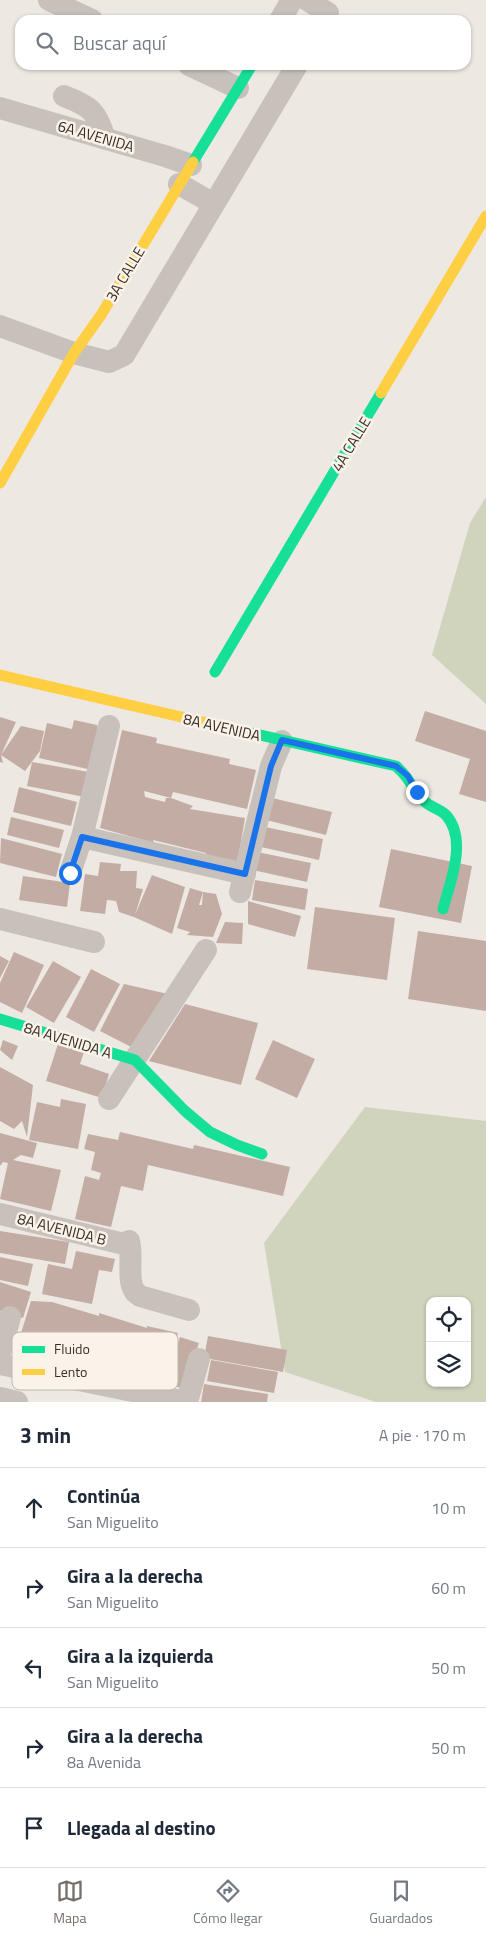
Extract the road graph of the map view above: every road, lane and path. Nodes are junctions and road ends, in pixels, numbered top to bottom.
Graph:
1 (48, 0) edge
2 (292, 0) edge
3 (307, 0) edge
4 (329, 11) edge
5 (81, 15) edge
6 (283, 15) edge
7 (200, 70) edge
8 (249, 70) edge
9 (293, 70) edge
10 (238, 88) junction
11 (64, 96) dead end
12 (0, 108) edge
13 (105, 139) junction
14 (191, 165) junction
15 (179, 184) junction
16 (214, 204) junction
17 (486, 216) edge
18 (0, 326) edge
19 (74, 352) junction
20 (0, 483) edge
21 (215, 672) dead end
22 (0, 676) edge
23 (109, 726) dead end
24 (282, 740) junction
25 (82, 837) junction
26 (70, 873) dead end
27 (443, 909) dead end
28 (0, 919) edge
29 (94, 942) dead end
30 (206, 950) dead end
31 (0, 1020) edge
32 (135, 1060) junction
33 (109, 1099) dead end
34 (262, 1154) dead end
35 (0, 1214) edge
36 (189, 1310) dead end
37 (10, 1317) dead end
38 (0, 1353) edge
39 (199, 1359) dead end
40 (128, 1390) edge
41 (0, 1398) edge
42 (17, 1402) edge
43 (187, 1402) edge

1 - 5 street
2 - 6 street
3 - 4 street
7 - 10 street
8 - 10 street, 3A CALLE
9 - 16 street
10 - 14 street, 3A CALLE
11 - 13 street
12 - 13 street, 6A AVENIDA
13 - 14 street, 6A AVENIDA
14 - 15 street, 3A CALLE
15 - 16 street
15 - 19 street, 3A CALLE
16 - 19 street
17 - 21 street, 4A CALLE
18 - 19 street
19 - 20 street, 3A CALLE
22 - 24 street, 8A AVENIDA
23 - 25 street
24 - 25 street
24 - 27 street, 8A AVENIDA
25 - 26 street
28 - 29 street
30 - 32 street
31 - 32 street, 8A AVENIDA A
32 - 33 street
32 - 34 street
35 - 36 street, 8A AVENIDA B
37 - 38 street
39 - 43 street
40 - 43 street
41 - 42 street

